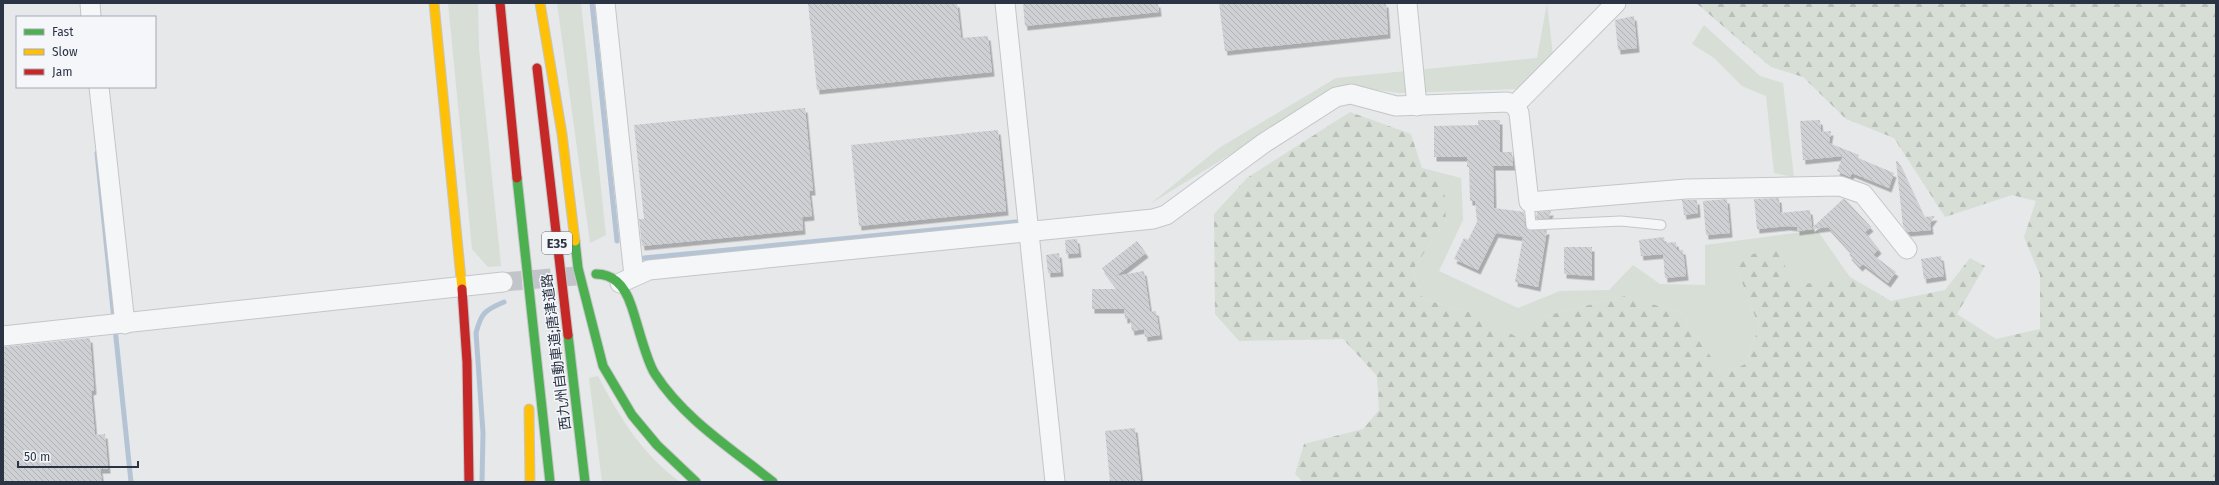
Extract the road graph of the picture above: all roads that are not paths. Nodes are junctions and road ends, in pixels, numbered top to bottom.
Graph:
1 (90, 3) edge
2 (434, 3) edge
3 (500, 3) edge
4 (540, 3) edge
5 (605, 3) edge
6 (1005, 3) edge
7 (1407, 3) edge
8 (1616, 3) edge
9 (91, 16) edge
10 (536, 56) dead end
11 (99, 88) edge
12 (1515, 105) junction
13 (1417, 106) junction
14 (1529, 202) junction
15 (1661, 225) dead end
16 (1029, 232) junction
17 (1907, 249) dead end
18 (525, 255) junction
19 (596, 274) dead end
20 (627, 279) junction
21 (503, 282) tunnel mouth
22 (463, 287) junction
23 (118, 324) junction
24 (3, 336) edge
25 (528, 371) dead end
26 (529, 402) dead end
27 (469, 482) edge
28 (530, 482) edge
29 (550, 482) edge
30 (585, 482) edge
31 (696, 482) edge
32 (773, 482) edge
33 (1055, 482) edge

1 - 9 street
2 - 22 main road
3 - 18 main road, 西九州自動車道;唐津道路 / E35
4 - 31 main road
5 - 20 street
6 - 16 street
7 - 13 street
8 - 12 street
10 - 30 main road, 西九州自動車道;唐津道路 / E35
11 - 23 street
12 - 13 street
12 - 14 street
13 - 16 street
14 - 15 lane
14 - 17 street
16 - 20 street
16 - 33 street
18 - 25 main road
18 - 29 main road, 西九州自動車道;唐津道路 / E35
19 - 20 main road
20 - 32 main road
21 - 22 street
22 - 23 street
22 - 27 main road
23 - 24 street
26 - 28 main road

